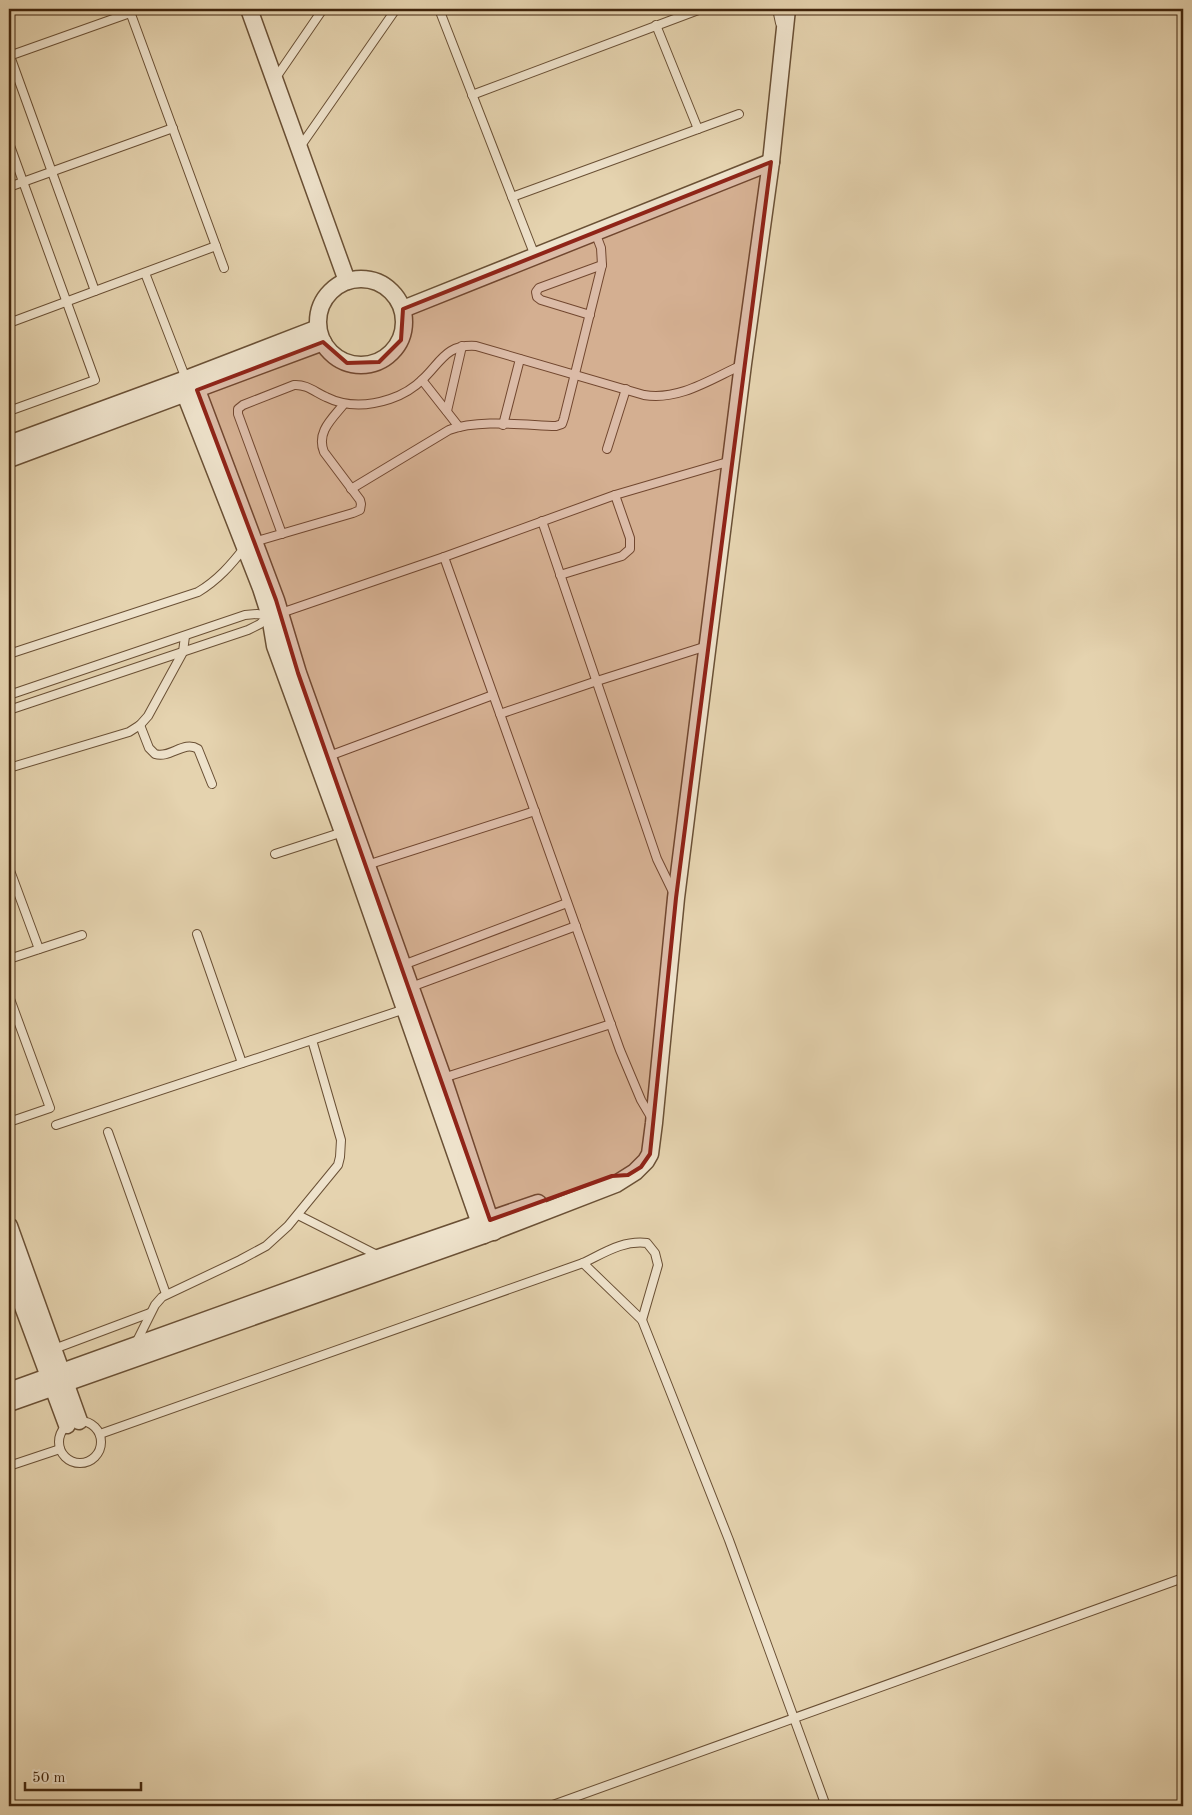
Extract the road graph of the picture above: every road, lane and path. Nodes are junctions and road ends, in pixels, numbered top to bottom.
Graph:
1 (249, 9) edge
2 (324, 9) edge
3 (396, 9) edge
4 (439, 9) edge
5 (701, 9) edge
6 (777, 9) edge
7 (787, 9) edge
8 (130, 11) edge
9 (656, 26) junction
10 (783, 50) junction
11 (10, 56) edge
12 (275, 80) junction
13 (472, 95) junction
14 (738, 114) dead end
15 (173, 128) junction
16 (698, 129) junction
17 (9, 143) edge
18 (299, 148) junction
19 (771, 162) junction
20 (52, 171) junction
21 (23, 182) junction
22 (9, 187) edge
23 (512, 197) junction
24 (595, 232) junction
25 (216, 246) junction
26 (535, 256) junction
27 (602, 265) junction
28 (224, 268) dead end
29 (145, 272) junction
30 (346, 281) junction
31 (95, 291) junction
32 (66, 302) junction
33 (403, 309) junction
34 (590, 315) junction
35 (9, 323) edge
36 (321, 335) junction
37 (462, 346) junction
38 (520, 358) junction
39 (743, 364) junction
40 (575, 375) junction
41 (422, 380) junction
42 (189, 388) junction
43 (626, 389) junction
44 (344, 404) junction
45 (9, 411) edge
46 (446, 411) junction
47 (503, 425) junction
48 (459, 427) junction
49 (9, 444) edge
50 (607, 449) dead end
51 (9, 459) edge
52 (731, 461) junction
53 (351, 489) junction
54 (614, 495) junction
55 (542, 521) junction
56 (282, 534) junction
57 (250, 544) junction
58 (444, 557) junction
59 (560, 575) junction
60 (275, 614) junction
61 (184, 636) junction
62 (708, 646) junction
63 (183, 652) junction
64 (9, 654) edge
65 (596, 681) junction
66 (493, 694) junction
67 (9, 695) edge
68 (9, 710) edge
69 (500, 714) junction
70 (140, 725) junction
71 (323, 758) junction
72 (9, 768) edge
73 (212, 784) dead end
74 (535, 811) junction
75 (343, 832) junction
76 (275, 854) dead end
77 (362, 867) junction
78 (9, 868) edge
79 (676, 898) junction
80 (567, 903) junction
81 (576, 926) junction
82 (82, 934) dead end
83 (197, 934) dead end
84 (39, 949) junction
85 (9, 959) edge
86 (403, 965) junction
87 (405, 989) junction
88 (9, 999) edge
89 (411, 1007) junction
90 (611, 1024) junction
91 (312, 1040) junction
92 (242, 1063) junction
93 (437, 1080) junction
94 (9, 1122) edge
95 (654, 1123) junction
96 (56, 1125) dead end
97 (108, 1132) dead end
98 (298, 1215) junction
99 (9, 1226) edge
100 (487, 1228) junction
101 (381, 1257) junction
102 (583, 1263) junction
103 (9, 1269) edge
104 (166, 1294) junction
105 (150, 1313) junction
106 (642, 1320) junction
107 (135, 1346) junction
108 (54, 1349) junction
109 (127, 1361) junction
110 (57, 1380) junction
111 (9, 1391) edge
112 (9, 1403) edge
113 (73, 1423) junction
114 (100, 1434) junction
115 (60, 1449) junction
116 (9, 1466) edge
117 (1183, 1578) edge
118 (794, 1718) junction
119 (550, 1806) edge
120 (826, 1806) edge

1 - 12 street
2 - 12 lane
3 - 18 lane
4 - 13 lane
5 - 9 lane
6 - 10 lane
7 - 10 street
8 - 11 lane
8 - 15 lane
9 - 13 lane
9 - 16 lane
10 - 19 street
11 - 20 lane
12 - 18 street
13 - 23 lane
14 - 16 lane
15 - 20 lane
15 - 25 lane
16 - 23 lane
17 - 21 lane
18 - 30 street
19 - 24 street
19 - 39 street
20 - 21 lane
20 - 31 lane
21 - 22 lane
21 - 32 lane
23 - 26 lane
24 - 26 street
24 - 27 lane
25 - 28 lane
25 - 29 lane
26 - 33 street
27 - 34 lane
27 - 34 lane
29 - 31 lane
29 - 42 lane
30 - 33 street
30 - 36 street
31 - 32 lane
32 - 35 lane
32 - 45 lane
33 - 36 street
34 - 40 lane
36 - 42 street
37 - 38 lane
37 - 41 lane
37 - 46 lane
38 - 40 lane
38 - 47 lane
39 - 43 lane
39 - 52 street
40 - 43 lane
40 - 47 lane
41 - 44 lane
41 - 46 lane
42 - 49 street
42 - 51 street
42 - 57 street
43 - 50 lane
44 - 53 lane
44 - 56 lane
46 - 48 lane
47 - 48 lane
48 - 53 lane
52 - 54 lane
52 - 62 street
53 - 56 lane
54 - 55 lane
54 - 59 lane
55 - 58 lane
55 - 59 lane
56 - 57 lane
57 - 60 street
57 - 64 lane
58 - 60 lane
58 - 66 lane
59 - 65 lane
60 - 61 lane
60 - 63 lane
60 - 71 street
61 - 63 lane
61 - 67 lane
62 - 65 lane
62 - 79 street
63 - 68 lane
63 - 70 lane
65 - 69 lane
65 - 79 lane
66 - 69 lane
66 - 71 lane
69 - 74 lane
70 - 72 lane
70 - 73 lane
71 - 75 street
71 - 77 street
74 - 77 lane
74 - 80 lane
75 - 76 lane
75 - 77 street
77 - 86 street
77 - 87 street
78 - 84 lane
79 - 95 street
80 - 81 lane
80 - 86 lane
81 - 87 lane
81 - 90 lane
82 - 84 lane
83 - 92 lane
84 - 85 lane
86 - 87 street
87 - 89 street
88 - 94 lane
89 - 91 lane
89 - 93 street
90 - 93 lane
90 - 95 lane
91 - 92 lane
91 - 98 lane
92 - 96 lane
93 - 100 street
95 - 100 street
97 - 104 lane
98 - 101 lane
98 - 104 lane
99 - 108 street
100 - 101 street
100 - 109 street
101 - 107 street
102 - 106 lane
102 - 106 lane
102 - 114 lane
103 - 110 street
104 - 105 lane
105 - 107 lane
105 - 108 lane
106 - 118 lane
107 - 109 lane
107 - 110 street
108 - 110 street
109 - 110 street
110 - 111 street
110 - 112 street
110 - 113 street
113 - 114 lane
113 - 115 lane
114 - 115 lane
115 - 116 lane
117 - 118 lane
118 - 119 lane
118 - 120 lane

